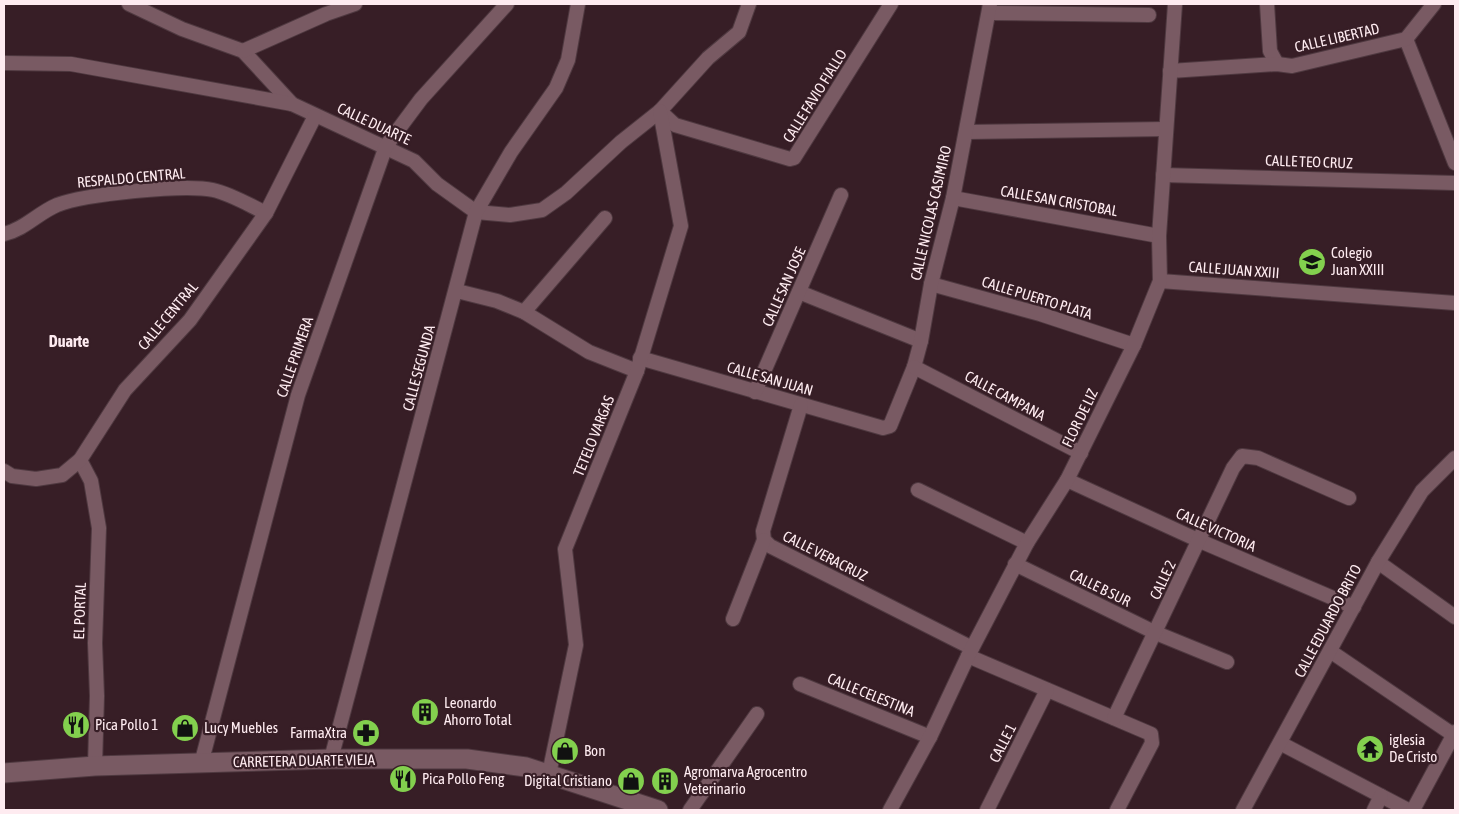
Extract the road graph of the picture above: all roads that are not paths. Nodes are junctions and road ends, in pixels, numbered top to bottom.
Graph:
1 (129, 4) edge
2 (355, 4) edge
3 (507, 4) edge
4 (578, 4) edge
5 (749, 4) edge
6 (891, 4) edge
7 (1175, 4) edge
8 (1266, 4) edge
9 (1434, 4) edge
10 (989, 8) edge
11 (1043, 8) edge
12 (1149, 15) dead end
13 (1406, 39) junction
14 (243, 51) junction
15 (4, 63) edge
16 (1276, 64) junction
17 (1170, 71) junction
18 (292, 104) junction
19 (660, 111) junction
20 (315, 116) junction
21 (1166, 129) junction
22 (966, 132) junction
23 (386, 146) junction
24 (1455, 163) edge
25 (1163, 175) junction
26 (1455, 183) edge
27 (841, 195) dead end
28 (953, 198) junction
29 (476, 212) junction
30 (266, 213) junction
31 (605, 218) dead end
32 (4, 234) edge
33 (1159, 236) junction
34 (1160, 280) junction
35 (932, 284) junction
36 (457, 291) junction
37 (799, 292) junction
38 (1455, 303) edge
39 (524, 312) junction
40 (921, 341) junction
41 (1134, 345) junction
42 (638, 365) junction
43 (914, 367) junction
44 (755, 392) junction
45 (801, 405) junction
46 (890, 426) joint
47 (1081, 453) junction
48 (1455, 458) edge
49 (80, 460) junction
50 (4, 471) edge
51 (1067, 480) junction
52 (918, 490) dead end
53 (1349, 498) dead end
54 (764, 540) junction
55 (1200, 541) junction
56 (1026, 542) junction
57 (1378, 562) junction
58 (1015, 564) junction
59 (1354, 607) junction
60 (1455, 616) edge
61 (733, 619) dead end
62 (1156, 633) junction
63 (1330, 651) junction
64 (970, 652) junction
65 (1227, 662) dead end
66 (800, 684) dead end
67 (1047, 690) junction
68 (757, 714) dead end
69 (1114, 718) junction
70 (1455, 735) edge
71 (930, 737) junction
72 (1280, 743) junction
73 (331, 759) junction
74 (201, 764) junction
75 (95, 766) junction
76 (4, 773) edge
77 (549, 774) junction
78 (1381, 796) junction
79 (658, 810) edge
80 (690, 810) edge
81 (890, 810) edge
82 (987, 810) edge
83 (1117, 810) edge
84 (1244, 810) edge
85 (1374, 810) edge
86 (1408, 810) edge
87 (1413, 810) edge

1 - 14 street
2 - 14 street
3 - 23 street, CALLE PRIMERA
4 - 29 street, CALLE SEGUNDA
5 - 19 street
6 - 19 street, CALLE FAVIO FIALLO
7 - 17 street, FLOR DE LIZ
8 - 16 street, CALLE LIBERTAD
9 - 13 street
10 - 11 street
10 - 22 street, CALLE NICOLAS CASIMIRO
11 - 12 street
13 - 16 street, CALLE LIBERTAD
13 - 24 street
14 - 18 street
15 - 18 street, CALLE DUARTE
16 - 17 street
17 - 21 street, FLOR DE LIZ
18 - 20 street, CALLE DUARTE
19 - 29 street
19 - 42 street, TETELO VARGAS
20 - 23 street, CALLE DUARTE
20 - 30 street, CALLE CENTRAL
21 - 22 street
21 - 25 street, FLOR DE LIZ
22 - 28 street, CALLE NICOLAS CASIMIRO
23 - 29 street, CALLE DUARTE
23 - 74 street, CALLE PRIMERA
25 - 26 street, CALLE TEO CRUZ
25 - 33 street, FLOR DE LIZ
27 - 37 street, CALLE SAN JOSE
28 - 33 street, CALLE SAN CRISTOBAL
28 - 35 street, CALLE NICOLAS CASIMIRO
29 - 36 street, CALLE SEGUNDA
30 - 32 street, RESPALDO CENTRAL
30 - 49 street, CALLE CENTRAL
31 - 39 street
33 - 34 street, FLOR DE LIZ
34 - 38 street, CALLE JUAN XXIII
34 - 41 street, FLOR DE LIZ
35 - 40 street, CALLE NICOLAS CASIMIRO
35 - 41 street, CALLE PUERTO PLATA
36 - 39 street, CALLE SAN JUAN
36 - 73 street, CALLE SEGUNDA
37 - 40 street
37 - 44 street, CALLE SAN JOSE
39 - 42 street, CALLE SAN JUAN
40 - 43 street, CALLE NICOLAS CASIMIRO
41 - 47 street, FLOR DE LIZ
42 - 44 street, CALLE SAN JUAN
42 - 77 street, TETELO VARGAS
43 - 46 street, CALLE NICOLAS CASIMIRO
43 - 47 street, CALLE CAMPANA
44 - 45 street, CALLE SAN JUAN
45 - 46 street, CALLE SAN JUAN
45 - 54 street, CALLE VERACRUZ
47 - 51 street, FLOR DE LIZ
48 - 57 street, CALLE EDUARDO BRITO
49 - 50 street, CALLE CENTRAL
49 - 75 street, EL PORTAL
51 - 55 street, CALLE VICTORIA
51 - 56 street, FLOR DE LIZ
52 - 56 street
53 - 55 street, CALLE 2
54 - 61 street
54 - 64 street, CALLE VERACRUZ
55 - 59 street, CALLE VICTORIA
55 - 62 street, CALLE 2
56 - 58 street, FLOR DE LIZ
57 - 59 street, CALLE EDUARDO BRITO
57 - 60 street
58 - 62 street, CALLE B SUR
58 - 64 street, FLOR DE LIZ
59 - 63 street, CALLE EDUARDO BRITO
62 - 65 street, CALLE B SUR
62 - 69 street, CALLE 2
63 - 70 street
63 - 72 street, CALLE EDUARDO BRITO
64 - 67 street, CALLE VERACRUZ
64 - 71 street, FLOR DE LIZ
66 - 71 street, CALLE CELESTINA
67 - 69 street, CALLE VERACRUZ
67 - 82 street, CALLE 1
68 - 80 street
69 - 83 street, CALLE VERACRUZ
70 - 87 street
71 - 81 street, FLOR DE LIZ
72 - 78 street
72 - 84 street, CALLE EDUARDO BRITO
73 - 74 main road, CARRETERA DUARTE VIEJA
73 - 77 main road, CARRETERA DUARTE VIEJA
74 - 75 main road, CARRETERA DUARTE VIEJA
75 - 76 main road, CARRETERA DUARTE VIEJA
77 - 79 main road, CARRETERA DUARTE VIEJA
78 - 85 street
78 - 86 street

